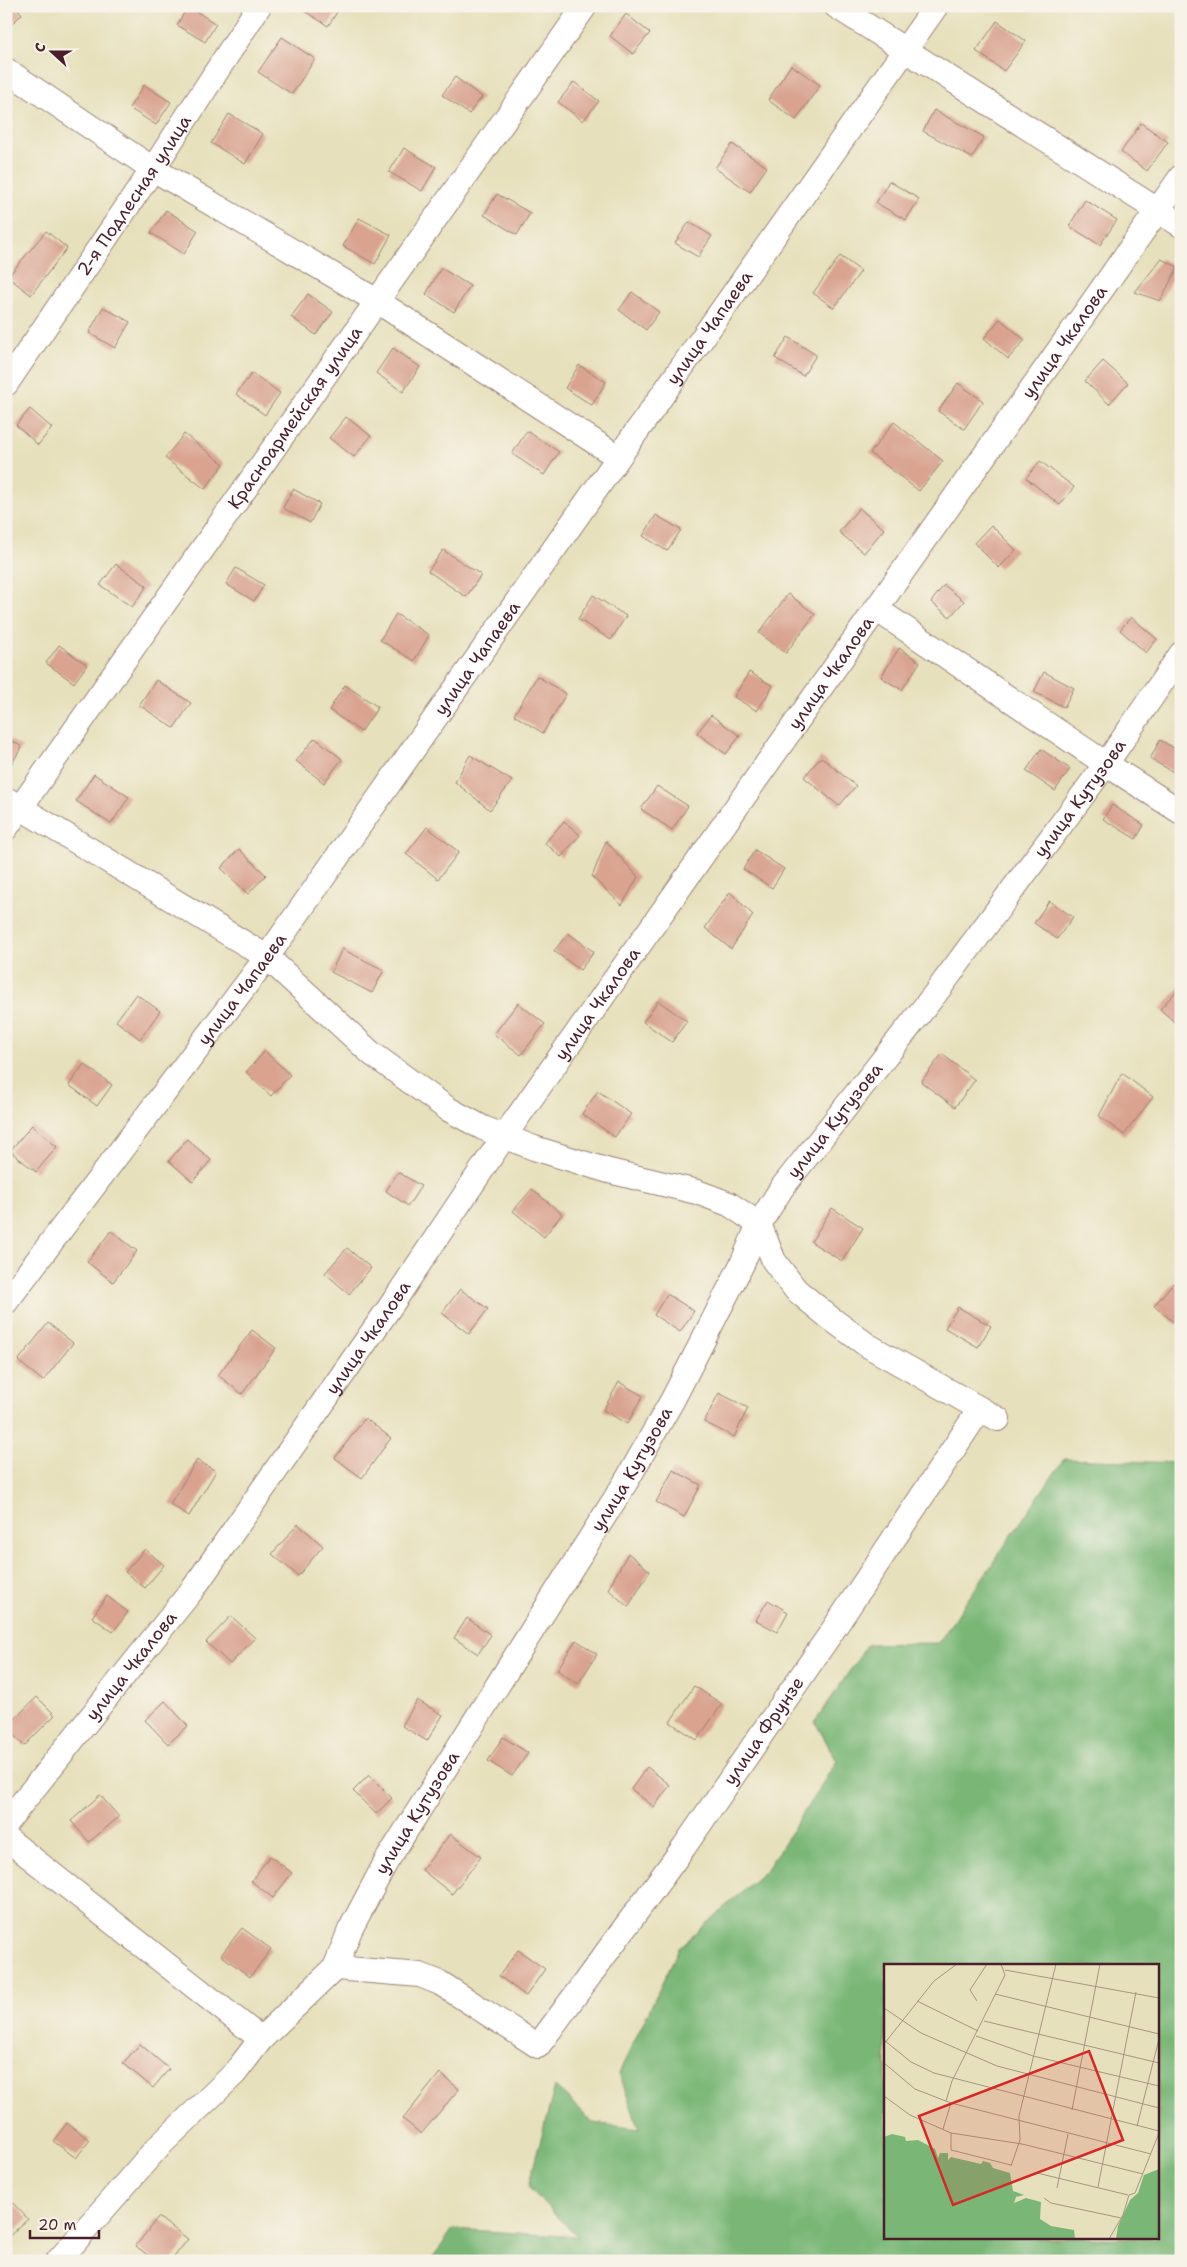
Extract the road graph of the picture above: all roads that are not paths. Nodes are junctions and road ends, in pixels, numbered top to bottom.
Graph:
1 (259, 6) edge
2 (585, 6) edge
3 (836, 6) edge
4 (936, 6) edge
5 (906, 52) junction
6 (6, 70) edge
7 (153, 169) junction
8 (1181, 177) edge
9 (1159, 210) junction
10 (1181, 225) edge
11 (377, 301) junction
12 (6, 384) edge
13 (618, 457) junction
14 (876, 609) junction
15 (1181, 654) edge
16 (1106, 764) junction
17 (14, 804) edge
18 (1181, 812) edge
19 (6, 828) edge
20 (267, 956) junction
21 (504, 1136) junction
22 (759, 1224) junction
23 (6, 1302) edge
24 (6, 1823) edge
25 (6, 1838) edge
26 (336, 1968) junction
27 (261, 2039) junction
28 (58, 2261) edge

1 - 7 street, 2-я Подлесная улица
2 - 11 street, Красноармейская улица
3 - 5 street
4 - 5 street, улица Чапаева
5 - 9 street
5 - 13 street, улица Чапаева
6 - 7 street
7 - 11 street
7 - 12 street, 2-я Подлесная улица
8 - 9 street, улица Чкалова
9 - 10 street
9 - 14 street, улица Чкалова
11 - 13 street
11 - 17 street, Красноармейская улица
13 - 20 street, улица Чапаева
14 - 16 street
14 - 21 street, улица Чкалова
15 - 16 street, улица Кутузова
16 - 18 street
16 - 22 street, улица Кутузова
17 - 19 street, Красноармейская улица
17 - 20 street
20 - 21 street
20 - 23 street, улица Чапаева
21 - 22 street
21 - 24 street, улица Чкалова
22 - 26 street, улица Кутузова
22 - 26 street, улица Фрунзе
25 - 27 street
26 - 27 street, улица Кутузова
27 - 28 street, улица Кутузова

